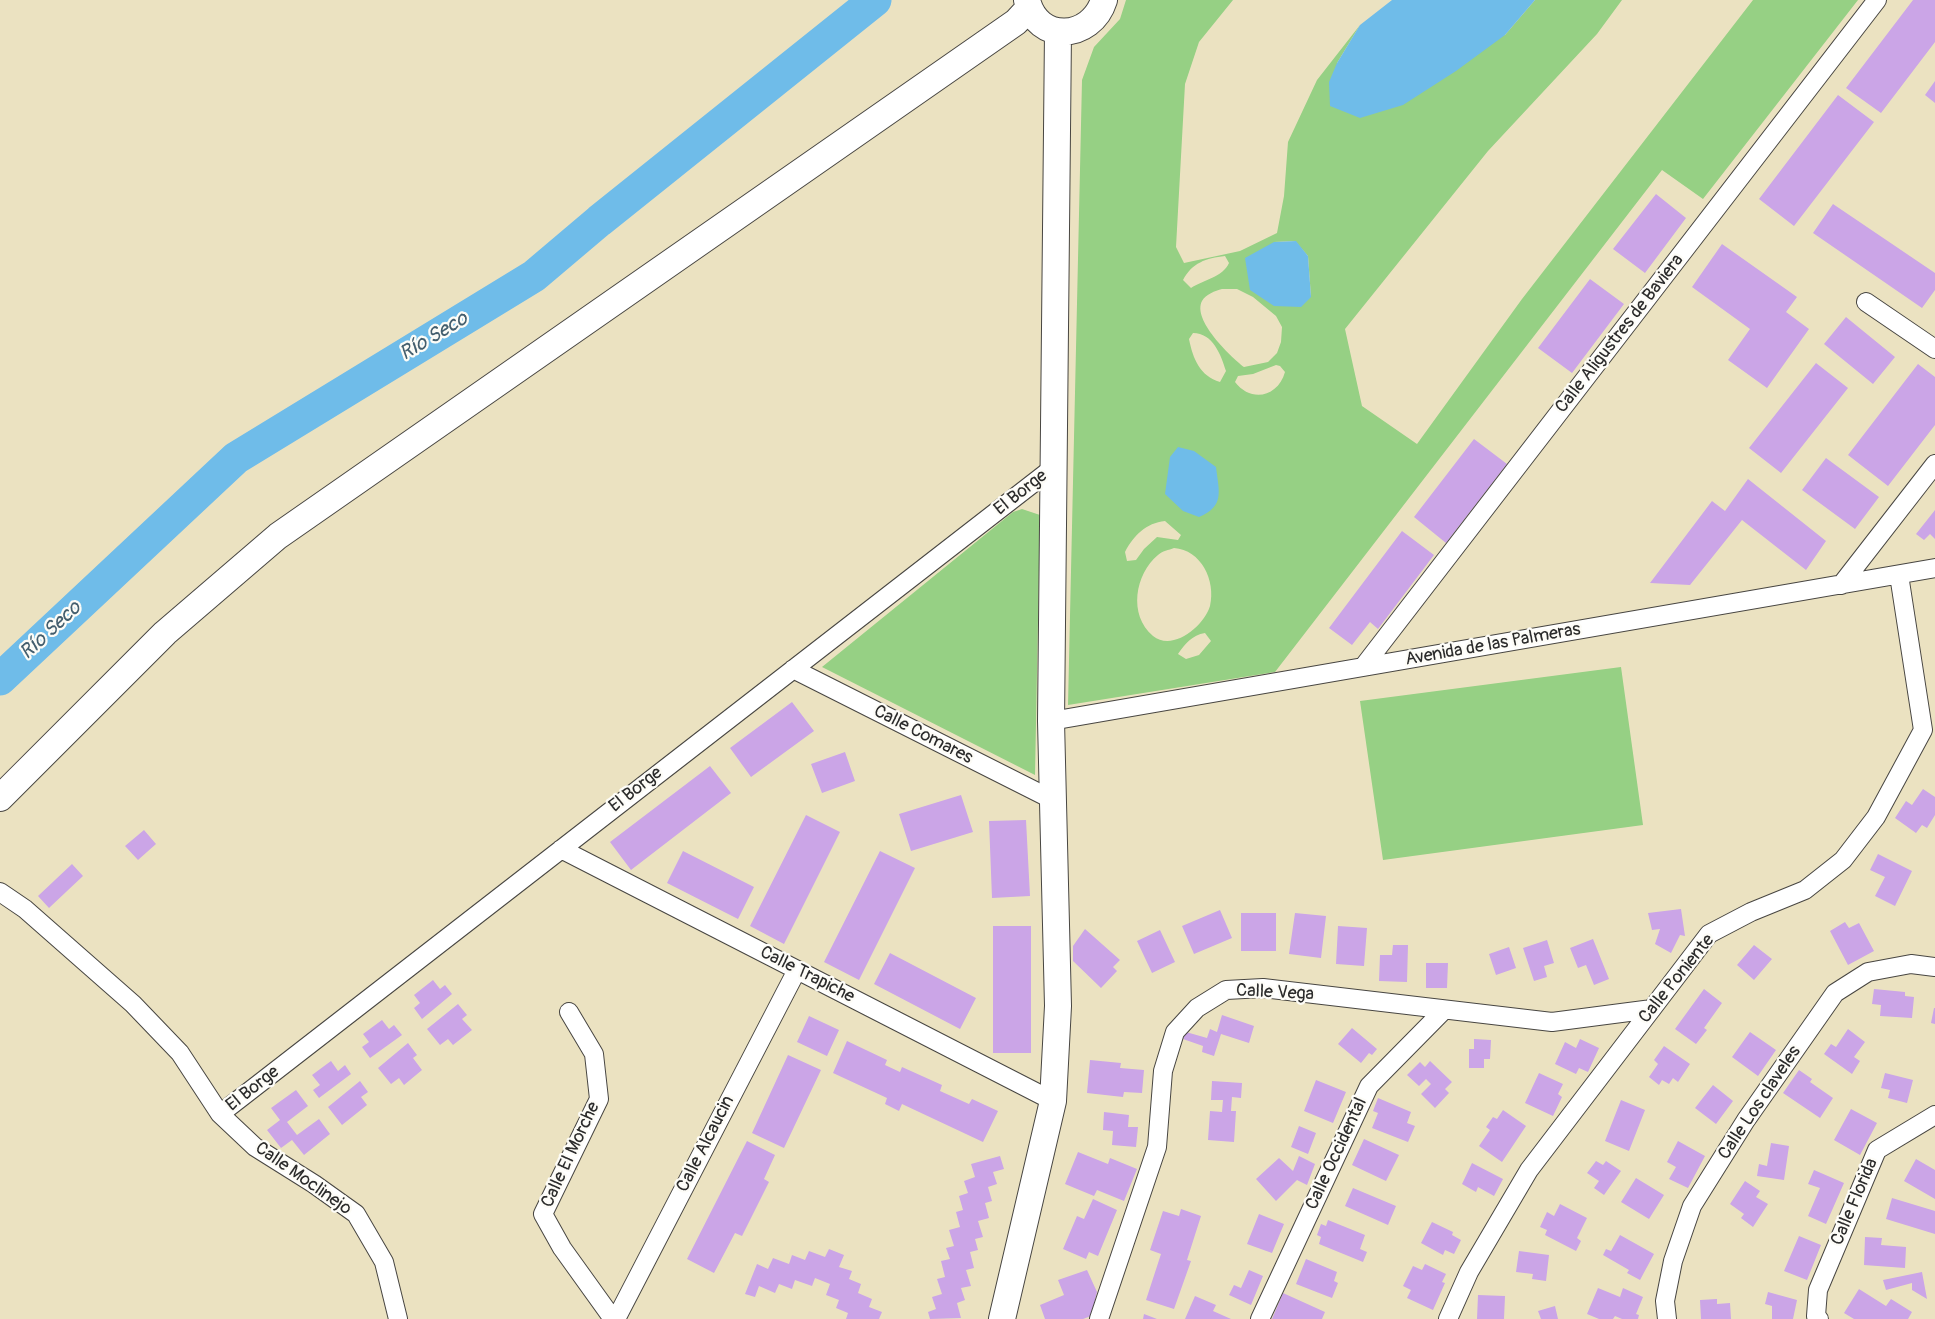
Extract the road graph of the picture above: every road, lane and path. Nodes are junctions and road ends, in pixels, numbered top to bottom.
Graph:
1 (1104, 0) edge
2 (1877, 0) edge
3 (1028, 4) edge
4 (1058, 32) junction
5 (1866, 302) dead end
6 (1935, 349) edge
7 (1935, 464) edge
8 (1054, 467) junction
9 (1935, 568) edge
10 (1899, 575) junction
11 (1841, 585) junction
12 (1363, 667) junction
13 (793, 669) junction
14 (1051, 721) junction
15 (0, 798) edge
16 (1053, 800) junction
17 (561, 849) junction
18 (0, 892) edge
19 (1935, 967) edge
20 (797, 970) junction
21 (1652, 1009) junction
22 (1444, 1010) junction
23 (568, 1012) dead end
24 (1053, 1101) junction
25 (220, 1114) junction
26 (1935, 1115) edge
27 (398, 1319) edge
28 (615, 1319) edge
29 (1002, 1319) edge
30 (1099, 1319) edge
31 (1260, 1319) edge
32 (1448, 1319) edge
33 (1667, 1319) edge
34 (1819, 1319) edge

1 - 4 street
2 - 12 street, Calle Aligustres de Baviera
3 - 4 street
3 - 15 street
4 - 8 street
5 - 6 street
7 - 11 street
8 - 13 street, El Borge
8 - 14 street
9 - 10 street, Avenida de las Palmeras
10 - 11 street, Avenida de las Palmeras
10 - 21 street, Calle Poniente
11 - 12 street, Avenida de las Palmeras
12 - 14 street, Avenida de las Palmeras
13 - 16 street, Calle Comares
13 - 17 street, El Borge
14 - 16 street
16 - 24 street
17 - 20 street, Calle Trapiche
17 - 25 street, El Borge
18 - 25 street, Calle Moclinejo
19 - 33 street, Calle Los claveles
20 - 24 street, Calle Trapiche
20 - 28 street, Calle Alcaucin
21 - 22 street, Calle Vega
21 - 32 street, Calle Poniente
22 - 30 street, Calle Vega
22 - 31 street, Calle Occidental
23 - 28 street, Calle El Morche
24 - 29 street
25 - 27 street, Calle Moclinejo
26 - 34 street, Calle Florida

